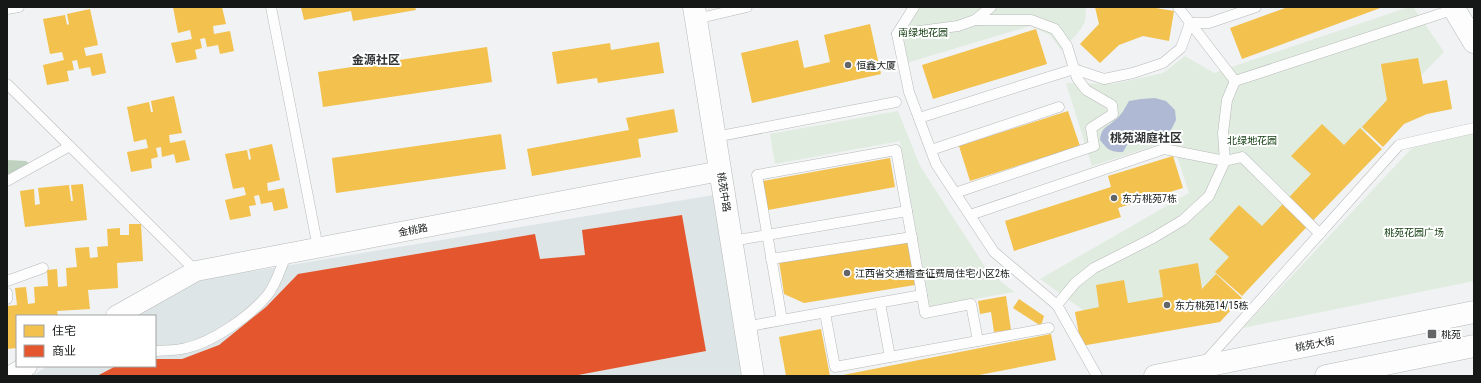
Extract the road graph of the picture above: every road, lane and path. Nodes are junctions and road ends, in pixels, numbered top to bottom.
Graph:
1 (20, 7) edge
2 (271, 7) edge
3 (747, 7) edge
4 (914, 7) edge
5 (991, 7) edge
6 (1178, 7) edge
7 (1256, 7) edge
8 (1454, 8) edge
9 (7, 9) edge
10 (695, 13) edge
11 (975, 20) junction
12 (1190, 23) junction
13 (897, 34) junction
14 (1474, 42) edge
15 (1074, 69) junction
16 (1235, 82) junction
17 (7, 84) edge
18 (896, 102) dead end
19 (1059, 108) dead end
20 (919, 118) junction
21 (1474, 128) edge
22 (715, 137) junction
23 (70, 146) junction
24 (931, 150) junction
25 (1224, 161) junction
26 (720, 171) junction
27 (7, 182) edge
28 (955, 193) junction
29 (907, 211) junction
30 (970, 215) junction
31 (1320, 234) junction
32 (767, 235) junction
33 (912, 237) junction
34 (732, 241) junction
35 (318, 248) junction
36 (287, 254) junction
37 (771, 259) junction
38 (43, 268) dead end
39 (196, 271) junction
40 (7, 281) edge
41 (7, 293) edge
42 (922, 295) junction
43 (7, 299) edge
44 (880, 303) junction
45 (1058, 305) junction
46 (1474, 312) edge
47 (825, 313) junction
48 (118, 315) edge
49 (782, 320) junction
50 (745, 327) junction
51 (1049, 328) dead end
52 (978, 341) junction
53 (1474, 346) edge
54 (156, 351) edge
55 (890, 357) junction
56 (25, 367) edge
57 (1201, 367) junction
58 (10, 376) edge
59 (753, 376) edge
60 (1097, 376) edge
61 (1155, 376) edge
62 (1326, 376) edge

1 - 9 lane
2 - 35 lane
3 - 10 lane
4 - 13 lane
5 - 11 lane
6 - 12 lane
7 - 12 lane
8 - 14 main road
8 - 16 lane
10 - 22 main road, 桃苑中路
11 - 13 lane
11 - 15 lane
12 - 15 lane
12 - 16 lane
13 - 20 lane
15 - 20 lane
15 - 28 lane
16 - 25 lane
17 - 23 lane
18 - 22 lane
19 - 24 lane
20 - 24 lane
21 - 31 lane
22 - 26 main road, 桃苑中路
23 - 27 lane
23 - 39 lane
24 - 28 lane
25 - 30 lane
25 - 31 lane
25 - 45 lane
26 - 34 main road, 桃苑中路
26 - 35 street, 金桃路
28 - 30 lane
29 - 32 lane
29 - 32 lane
29 - 33 lane
30 - 45 lane
31 - 57 lane
32 - 34 lane
32 - 37 lane
33 - 37 lane
33 - 42 lane
34 - 50 main road, 桃苑中路
35 - 36 street, 金桃路
36 - 39 street, 金桃路
36 - 54 lane
37 - 49 lane
38 - 40 lane
39 - 48 street, 金桃路
41 - 43 lane
42 - 44 lane
42 - 52 lane
44 - 47 lane
44 - 55 lane
45 - 60 lane
46 - 57 main road, 桃苑大街
47 - 49 lane
47 - 55 lane
49 - 50 lane
50 - 59 main road, 桃苑中路
51 - 52 lane
52 - 55 lane
53 - 62 main road
56 - 58 street
57 - 61 main road, 桃苑大街

